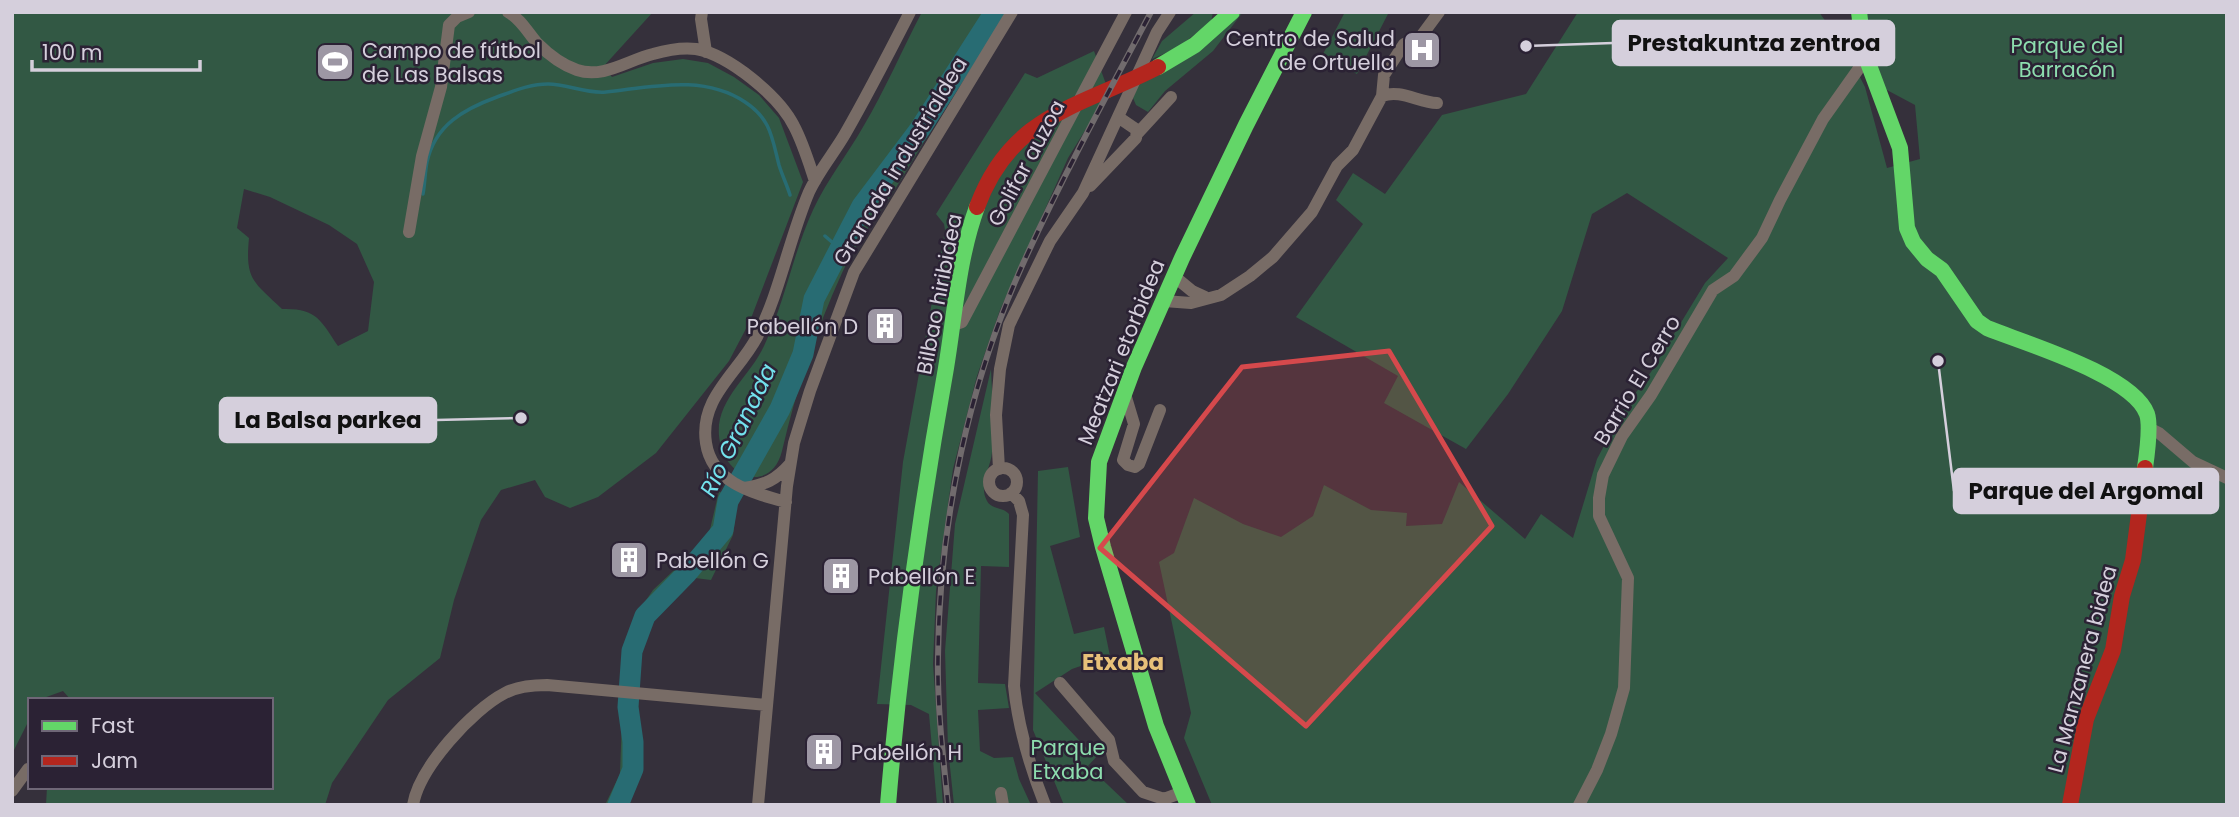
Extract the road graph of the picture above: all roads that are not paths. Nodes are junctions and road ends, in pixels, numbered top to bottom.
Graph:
1 (469, 12) edge
2 (508, 12) edge
3 (702, 12) edge
4 (910, 12) edge
5 (1012, 12) edge
6 (1126, 12) edge
7 (1170, 12) edge
8 (1232, 12) edge
9 (1304, 12) edge
10 (1439, 12) edge
11 (1859, 12) edge
12 (1220, 19) edge
13 (706, 52) junction
14 (1864, 52) junction
15 (1382, 96) junction
16 (1171, 97) dead end
17 (1437, 103) dead end
18 (1118, 117) junction
19 (1137, 134) junction
20 (815, 181) junction
21 (1083, 193) junction
22 (409, 232) dead end
23 (1175, 277) junction
24 (1205, 297) junction
25 (1164, 302) junction
26 (953, 326) junction
27 (1125, 394) junction
28 (1160, 410) dead end
29 (2149, 428) junction
30 (790, 464) junction
31 (999, 469) junction
32 (2227, 478) edge
33 (743, 489) junction
34 (1011, 493) junction
35 (786, 502) junction
36 (912, 591) junction
37 (1060, 683) dead end
38 (767, 705) junction
39 (892, 750) junction
40 (28, 769) dead end
41 (12, 791) edge
42 (1185, 799) edge
43 (413, 805) edge
44 (758, 805) edge
45 (882, 805) edge
46 (888, 805) edge
47 (898, 805) edge
48 (1045, 805) edge
49 (1579, 805) edge
50 (2070, 805) edge

1 - 22 street
2 - 13 street
3 - 13 street
4 - 20 street
5 - 30 street, Granada industrialdea
6 - 26 street, Golifar auzoa
7 - 18 street
8 - 12 street, Bilbao hiribidea
9 - 23 street, Meatzari etorbidea
10 - 15 street
11 - 14 street
12 - 26 street, Bilbao hiribidea
13 - 20 street
14 - 29 street
14 - 49 street, Barrio El Cerro
15 - 17 street
15 - 24 street
16 - 19 street
18 - 19 street
18 - 21 street
19 - 21 street
20 - 33 street
21 - 31 street
23 - 24 street
23 - 25 street, Meatzari etorbidea
24 - 25 street
25 - 27 street, Meatzari etorbidea
26 - 36 street, Bilbao hiribidea
27 - 28 street
27 - 42 street, Meatzari etorbidea
29 - 32 street
29 - 50 street, La Manzanera bidea
30 - 33 street
30 - 35 street, Granada industrialdea
31 - 34 street
31 - 34 street
33 - 35 street
34 - 48 street
35 - 38 street, Granada industrialdea
36 - 39 street, Bilbao hiribidea
36 - 47 street, Bilbao hiribidea
37 - 42 street
38 - 43 street
38 - 44 street, Granada industrialdea
39 - 45 street
39 - 46 street, Bilbao hiribidea
40 - 41 street

